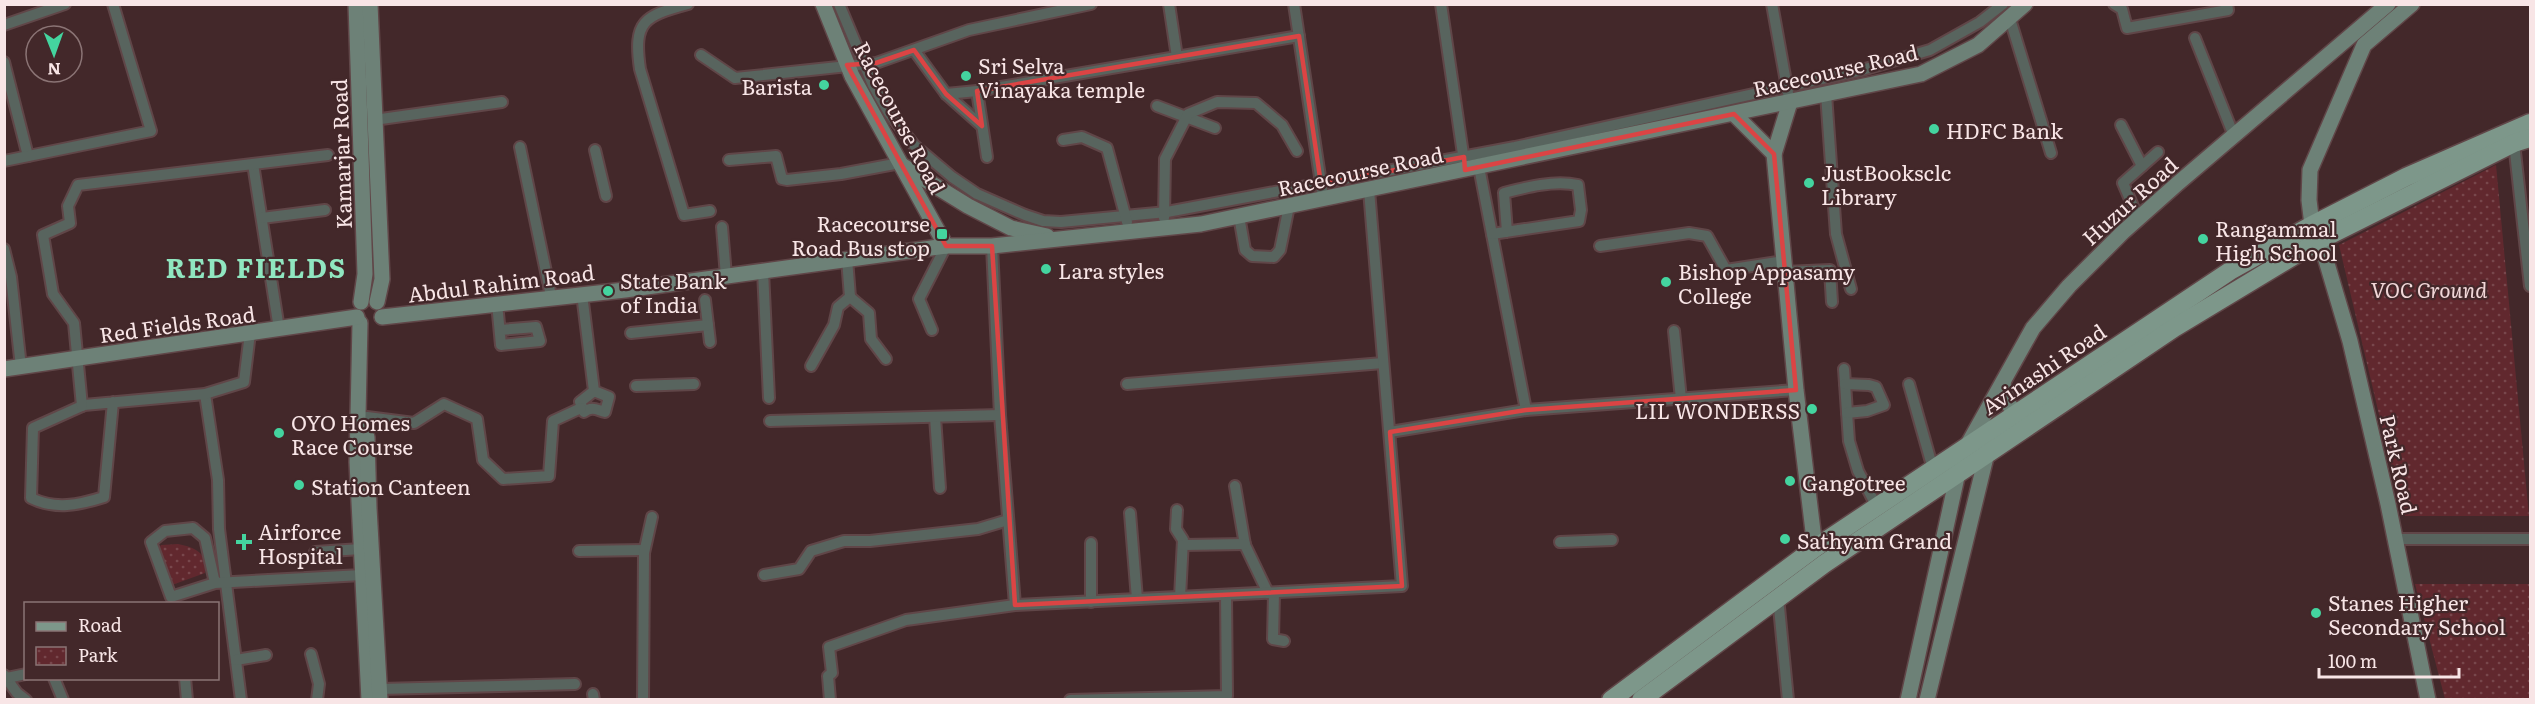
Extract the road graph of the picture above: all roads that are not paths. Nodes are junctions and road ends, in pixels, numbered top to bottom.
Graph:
1 (65, 4) edge
2 (113, 4) edge
3 (356, 4) edge
4 (370, 4) edge
5 (688, 4) edge
6 (1091, 4) edge
7 (1169, 4) edge
8 (1294, 4) edge
9 (1441, 4) edge
10 (1772, 4) edge
11 (2025, 4) edge
12 (2114, 4) edge
13 (2227, 4) edge
14 (2388, 4) edge
15 (2412, 4) edge
16 (830, 5) edge
17 (2007, 12) edge
18 (4, 24) edge
19 (1299, 36) junction
20 (2363, 36) junction
21 (2195, 38) dead end
22 (914, 50) junction
23 (701, 55) dead end
24 (1177, 57) junction
25 (4, 62) edge
26 (864, 64) junction
27 (847, 65) junction
28 (1787, 86) junction
29 (977, 91) junction
30 (946, 94) junction
31 (1826, 94) junction
32 (502, 102) dead end
33 (1790, 102) junction
34 (1157, 106) dead end
35 (1734, 114) junction
36 (1186, 117) junction
37 (374, 120) junction
38 (2530, 123) edge
39 (2121, 125) dead end
40 (982, 126) junction
41 (1215, 128) dead end
42 (2234, 136) junction
43 (1063, 140) dead end
44 (2522, 141) edge
45 (520, 147) dead end
46 (595, 150) dead end
47 (1297, 151) dead end
48 (2158, 152) dead end
49 (2051, 153) dead end
50 (1774, 154) junction
51 (327, 155) dead end
52 (28, 156) junction
53 (987, 157) dead end
54 (729, 160) dead end
55 (4, 161) edge
56 (253, 164) junction
57 (901, 164) junction
58 (1469, 164) junction
59 (2142, 166) junction
60 (1369, 190) junction
61 (1322, 191) junction
62 (606, 196) dead end
63 (1289, 206) junction
64 (325, 210) dead end
65 (710, 211) dead end
66 (1239, 216) junction
67 (261, 218) junction
68 (2138, 218) junction
69 (1164, 220) junction
70 (1127, 224) junction
71 (722, 228) dead end
72 (1507, 232) junction
73 (2316, 232) junction
74 (1492, 234) junction
75 (1056, 239) junction
76 (946, 246) junction
77 (992, 246) junction
78 (1600, 246) dead end
79 (4, 249) edge
80 (847, 259) junction
81 (1784, 267) junction
82 (763, 271) junction
83 (726, 276) junction
84 (8, 280) edge
85 (2530, 286) edge
86 (1851, 289) dead end
87 (582, 294) junction
88 (551, 296) junction
89 (850, 297) junction
90 (705, 300) dead end
91 (1832, 302) dead end
92 (497, 303) junction
93 (368, 314) junction
94 (708, 325) junction
95 (279, 329) junction
96 (500, 330) dead end
97 (932, 330) dead end
98 (1674, 331) dead end
99 (250, 333) junction
100 (631, 333) dead end
101 (710, 342) dead end
102 (78, 358) junction
103 (886, 359) dead end
104 (1383, 363) junction
105 (811, 366) dead end
106 (21, 367) junction
107 (4, 369) edge
108 (1844, 369) dead end
109 (694, 384) dead end
110 (1127, 384) dead end
111 (1845, 384) junction
112 (1909, 384) dead end
113 (2003, 384) junction
114 (636, 386) dead end
115 (594, 390) junction
116 (1796, 390) junction
117 (205, 394) junction
118 (769, 398) dead end
119 (1681, 399) junction
120 (113, 402) junction
121 (82, 406) junction
122 (581, 408) junction
123 (1526, 410) junction
124 (1847, 413) junction
125 (2018, 413) junction
126 (1000, 415) junction
127 (2045, 415) junction
128 (367, 417) junction
129 (935, 417) junction
130 (770, 421) dead end
131 (1994, 429) junction
132 (1389, 432) junction
133 (1966, 447) junction
134 (1988, 453) junction
135 (1933, 469) junction
136 (1957, 474) junction
137 (1235, 486) dead end
138 (940, 488) dead end
139 (1877, 507) junction
140 (1177, 510) dead end
141 (1130, 513) dead end
142 (652, 517) dead end
143 (1008, 520) junction
144 (2395, 539) junction
145 (2530, 539) edge
146 (1612, 540) dead end
147 (1560, 542) dead end
148 (1091, 543) dead end
149 (1245, 544) junction
150 (1183, 545) junction
151 (1815, 548) junction
152 (361, 549) junction
153 (644, 550) junction
154 (579, 551) dead end
155 (315, 552) dead end
156 (362, 575) junction
157 (764, 575) dead end
158 (227, 582) junction
159 (215, 583) junction
160 (1271, 593) junction
161 (1226, 595) junction
162 (1180, 597) junction
163 (1778, 597) junction
164 (1137, 599) junction
165 (1091, 602) junction
166 (1015, 605) junction
167 (1284, 641) dead end
168 (311, 654) dead end
169 (266, 655) dead end
170 (236, 660) junction
171 (24, 674) edge
172 (6, 677) edge
173 (55, 680) edge
174 (185, 680) edge
175 (575, 684) dead end
176 (376, 696) edge
177 (26, 699) edge
178 (63, 699) edge
179 (188, 699) edge
180 (241, 699) edge
181 (317, 699) edge
182 (643, 699) edge
183 (830, 699) edge
184 (1070, 699) edge
185 (1611, 699) edge
186 (1641, 699) edge
187 (1788, 699) edge
188 (1908, 699) edge
189 (1927, 699) edge
190 (2428, 699) edge

1 - 18 street
2 - 52 street
3 - 93 main road, Kamarjar Road
4 - 37 main road, Kamarjar Road
5 - 65 street
6 - 22 street
7 - 24 street
8 - 19 street
9 - 58 street
10 - 28 street
11 - 17 main road, Racecourse Road
12 - 13 street
14 - 20 main road, Huzur Road
15 - 20 main road
16 - 26 street
16 - 27 main road, Racecourse Road
17 - 28 street
17 - 31 main road, Racecourse Road
17 - 49 street
19 - 24 street
19 - 61 street
20 - 42 main road, Huzur Road
20 - 73 main road, Park Road
21 - 42 street
22 - 26 street
22 - 30 street
23 - 27 street
24 - 29 street
25 - 52 street
26 - 27 street
26 - 70 street
27 - 57 main road, Racecourse Road
28 - 33 street
28 - 58 street
29 - 30 street
29 - 40 street
30 - 40 street
31 - 33 main road, Racecourse Road
31 - 86 street
32 - 37 street
33 - 35 main road, Racecourse Road
33 - 50 main road
34 - 36 street
35 - 50 main road
35 - 58 main road, Racecourse Road
36 - 41 street
36 - 47 street
36 - 69 street
37 - 93 main road, Kamarjar Road
38 - 73 main road, Avinashi Road
39 - 59 street
40 - 53 street
42 - 68 main road, Huzur Road
43 - 70 street
44 - 73 main road, Avinashi Road
44 - 85 street
45 - 88 street
46 - 62 street
48 - 59 street
50 - 81 main road
51 - 56 street
52 - 55 street
54 - 57 street
56 - 67 street
56 - 102 street
57 - 75 main road
57 - 76 main road, Racecourse Road
58 - 60 main road, Racecourse Road
58 - 61 street
58 - 74 street
59 - 68 street
60 - 61 main road, Racecourse Road
60 - 104 street
61 - 63 main road, Racecourse Road
61 - 69 street
63 - 66 main road, Racecourse Road
63 - 66 street
64 - 67 street
66 - 69 main road, Racecourse Road
67 - 95 street
68 - 113 main road, Huzur Road
69 - 70 main road, Racecourse Road
70 - 75 main road, Racecourse Road
71 - 83 street
72 - 72 street
72 - 74 street
73 - 125 main road, Avinashi Road
73 - 127 main road, Avinashi Road
73 - 144 main road, Park Road
74 - 123 street
75 - 77 main road, Racecourse Road
76 - 77 main road, Racecourse Road
76 - 80 main road, Abdul Rahim Road
76 - 97 street
77 - 126 street
78 - 81 street
79 - 84 street
80 - 82 main road, Abdul Rahim Road
80 - 89 street
81 - 91 street
81 - 116 main road
82 - 83 main road, Abdul Rahim Road
82 - 118 street
83 - 87 main road, Abdul Rahim Road
84 - 106 street
87 - 88 main road, Abdul Rahim Road
87 - 115 street
88 - 92 main road, Abdul Rahim Road
89 - 103 street
89 - 105 street
90 - 94 street
92 - 93 main road, Abdul Rahim Road
92 - 96 street
93 - 95 main road, Red Fields Road
93 - 128 main road
93 - 152 main road, Kamarjar Road
94 - 100 street
94 - 101 street
95 - 99 main road, Red Fields Road
98 - 119 street
99 - 102 main road, Red Fields Road
99 - 117 street
102 - 106 main road, Red Fields Road
102 - 121 street
104 - 110 street
104 - 132 street
106 - 107 main road, Red Fields Road
108 - 111 street
109 - 114 street
111 - 124 street
111 - 124 street
112 - 135 street
113 - 125 main road
113 - 133 main road, Huzur Road
115 - 122 street
115 - 122 street
116 - 119 street
116 - 151 main road
117 - 120 street
117 - 158 street
119 - 123 street
120 - 121 street
120 - 121 street
122 - 128 street
123 - 132 street
124 - 139 street
125 - 127 main road
125 - 131 main road, Avinashi Road
126 - 129 street
126 - 143 street
127 - 134 main road, Avinashi Road
128 - 176 main road
129 - 130 street
129 - 138 street
131 - 133 main road, Avinashi Road
131 - 134 main road
132 - 160 street
133 - 135 main road, Avinashi Road
133 - 136 main road, Huzur Road
134 - 136 main road, Avinashi Road
134 - 189 main road
135 - 139 main road, Avinashi Road
136 - 163 main road, Avinashi Road
136 - 188 main road, Huzur Road
137 - 149 street
139 - 151 main road, Avinashi Road
140 - 150 street
141 - 164 street
142 - 153 street
143 - 157 street
143 - 166 street
144 - 145 street
144 - 190 main road, Park Road
146 - 147 street
148 - 165 street
149 - 150 street
149 - 160 street
150 - 162 street
151 - 185 main road, Avinashi Road
152 - 155 street
152 - 156 main road, Kamarjar Road
153 - 154 street
153 - 182 street
156 - 158 street
156 - 176 main road, Kamarjar Road
158 - 159 street
158 - 170 street
159 - 159 street
160 - 161 street
160 - 167 street
161 - 162 street
161 - 184 street
162 - 164 street
163 - 186 main road, Avinashi Road
163 - 187 street
164 - 165 street
165 - 166 street
166 - 183 street
168 - 181 street
169 - 170 street
170 - 180 street
171 - 172 street
172 - 177 street
173 - 178 street
174 - 179 street
175 - 176 street

